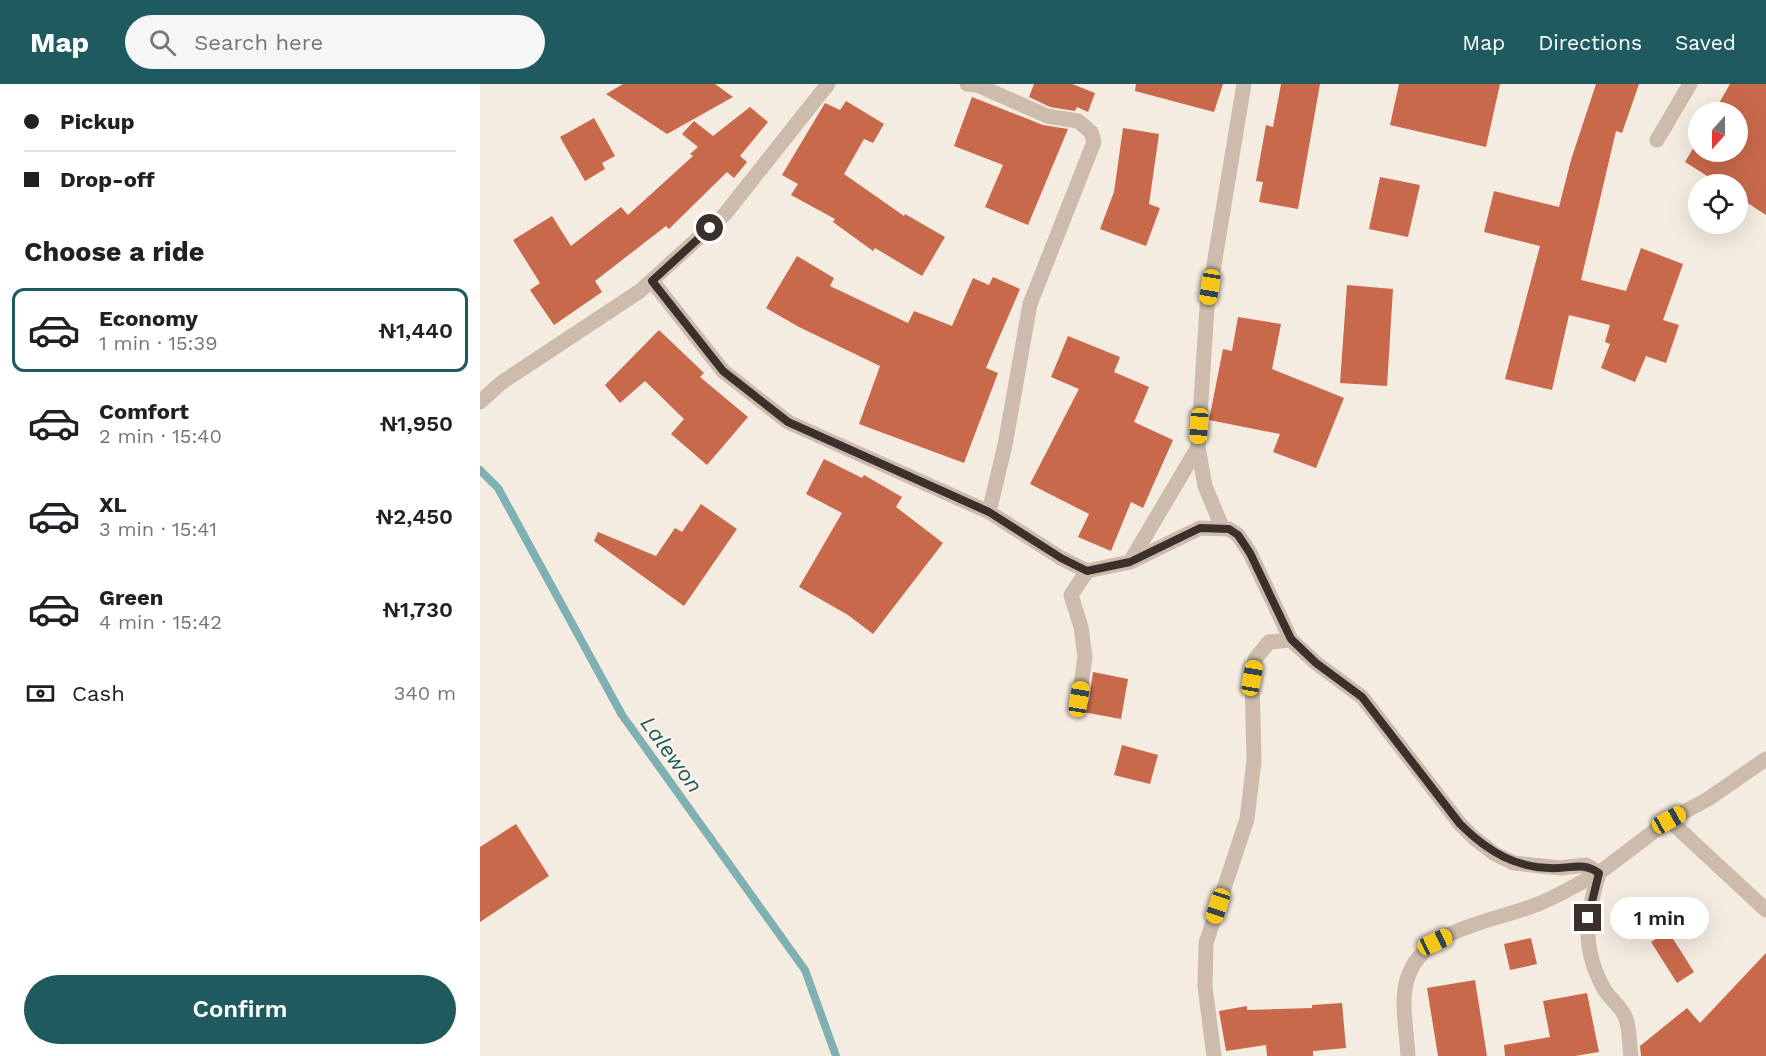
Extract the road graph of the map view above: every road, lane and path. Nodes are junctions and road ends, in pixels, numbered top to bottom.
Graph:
1 (828, 84) edge
2 (967, 84) edge
3 (1244, 84) edge
4 (1690, 84) edge
5 (1657, 140) dead end
6 (652, 281) junction
7 (480, 402) edge
8 (1198, 447) junction
9 (989, 512) junction
10 (1222, 528) junction
11 (1130, 562) junction
12 (1087, 571) junction
13 (1291, 639) junction
14 (1079, 699) dead end
15 (1766, 759) edge
16 (1669, 820) junction
17 (1599, 873) junction
18 (1766, 910) edge
19 (1214, 1056) edge
20 (1408, 1056) edge
21 (1631, 1056) edge

1 - 6 street
2 - 9 street
3 - 8 street
4 - 5 street
6 - 7 street
6 - 9 street
8 - 10 street
8 - 11 street
9 - 12 street
10 - 11 street
10 - 13 street
11 - 12 street
12 - 14 street
13 - 17 street
13 - 19 street
15 - 16 street
16 - 17 street
16 - 18 street
17 - 20 street
17 - 21 street

